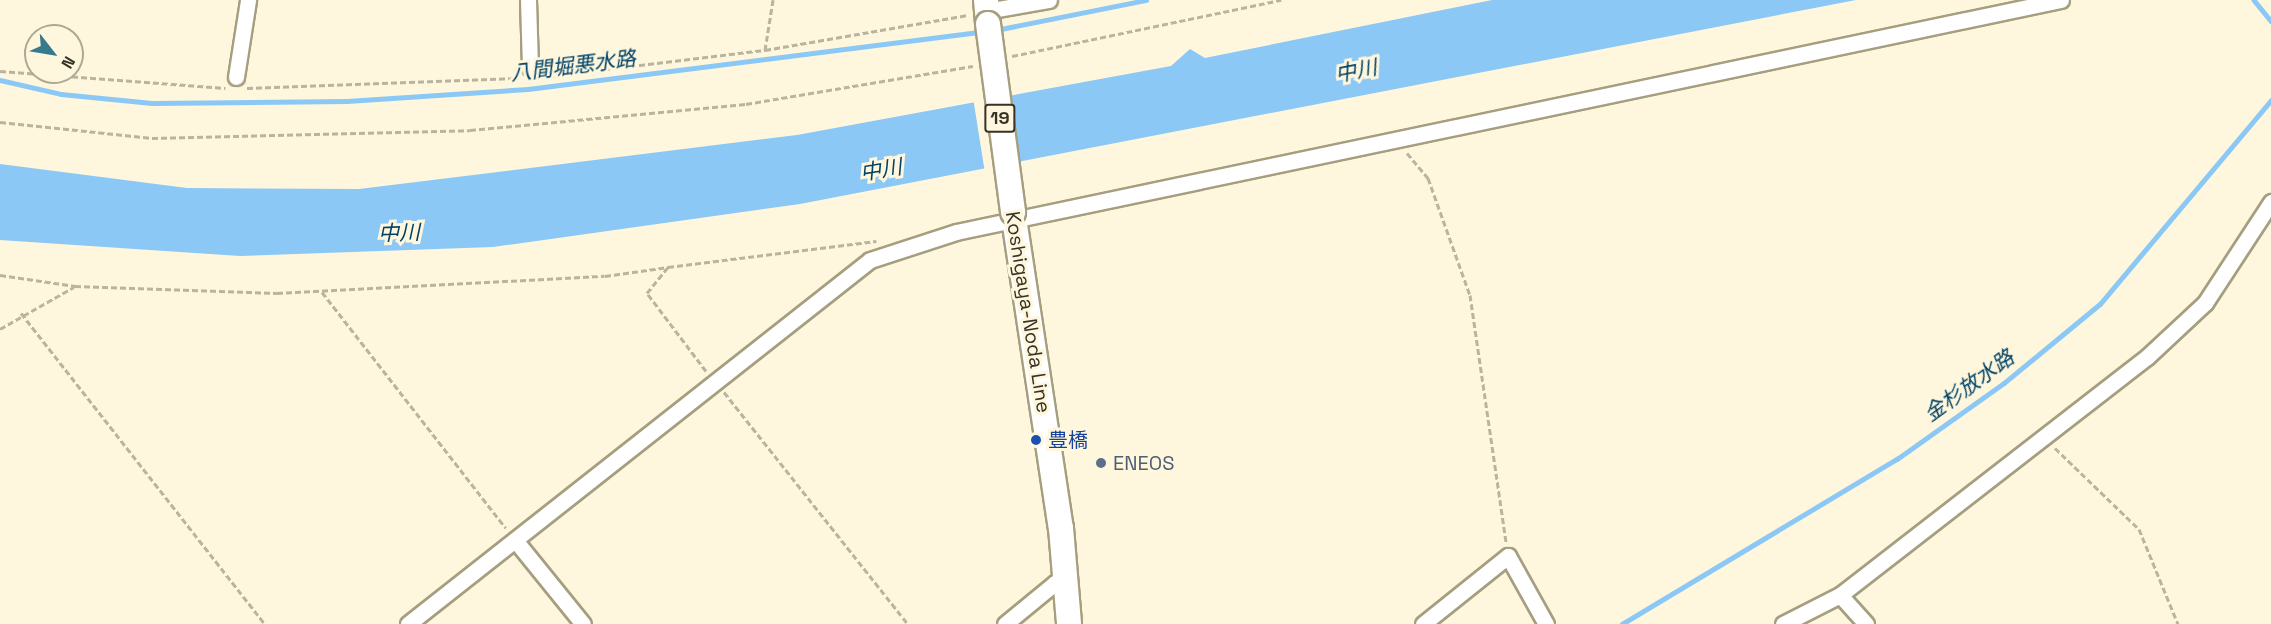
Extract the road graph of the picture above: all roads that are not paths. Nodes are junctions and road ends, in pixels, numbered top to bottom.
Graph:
1 (248, 0) edge
2 (528, 0) edge
3 (1049, 0) edge
4 (2061, 0) edge
5 (987, 12) edge
6 (530, 68) dead end
7 (236, 77) dead end
8 (2271, 202) edge
9 (1013, 217) junction
10 (515, 540) junction
11 (1067, 581) junction
12 (1840, 596) junction
13 (408, 624) edge
14 (583, 624) edge
15 (1005, 624) edge
16 (1069, 624) edge
17 (1423, 624) edge
18 (1546, 624) edge
19 (1783, 624) edge
20 (1866, 624) edge

1 - 7 street
2 - 6 street
3 - 5 street
4 - 9 street
5 - 9 main road, Koshigaya-Noda Line / 19, bridge
8 - 12 street
9 - 10 street
9 - 11 main road, Koshigaya-Noda Line / 19
10 - 13 street
10 - 14 street
11 - 15 street
11 - 16 main road, Koshigaya-Noda Line / 19
12 - 19 street
12 - 20 street
17 - 18 street

